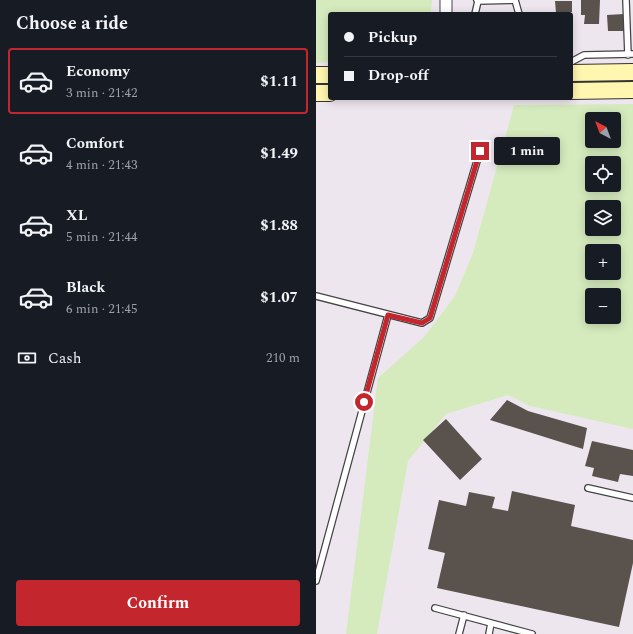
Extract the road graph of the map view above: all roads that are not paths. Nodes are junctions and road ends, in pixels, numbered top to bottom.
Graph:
1 (446, 0) edge
2 (515, 0) edge
3 (626, 0) edge
4 (478, 1) edge
5 (446, 12) edge
6 (475, 12) edge
7 (518, 12) edge
8 (630, 55) edge
9 (573, 63) edge
10 (573, 64) edge
11 (633, 72) edge
12 (316, 75) edge
13 (328, 75) edge
14 (633, 90) edge
15 (573, 91) edge
16 (316, 93) edge
17 (328, 93) edge
18 (480, 151) dead end
19 (316, 296) edge
20 (388, 315) junction
21 (588, 488) dead end
22 (633, 498) edge
23 (316, 581) edge
24 (435, 608) dead end
25 (464, 615) junction
26 (491, 623) junction
27 (528, 633) edge
28 (459, 634) edge
29 (489, 634) edge

1 - 5 street
2 - 4 lane
2 - 7 lane
3 - 8 lane
4 - 6 lane
8 - 9 lane
10 - 11 main road
12 - 13 main road
14 - 15 main road
16 - 17 main road
18 - 20 lane
19 - 20 lane
20 - 23 lane
21 - 22 lane
24 - 25 lane
25 - 26 lane
25 - 28 lane
26 - 27 lane
26 - 29 lane

